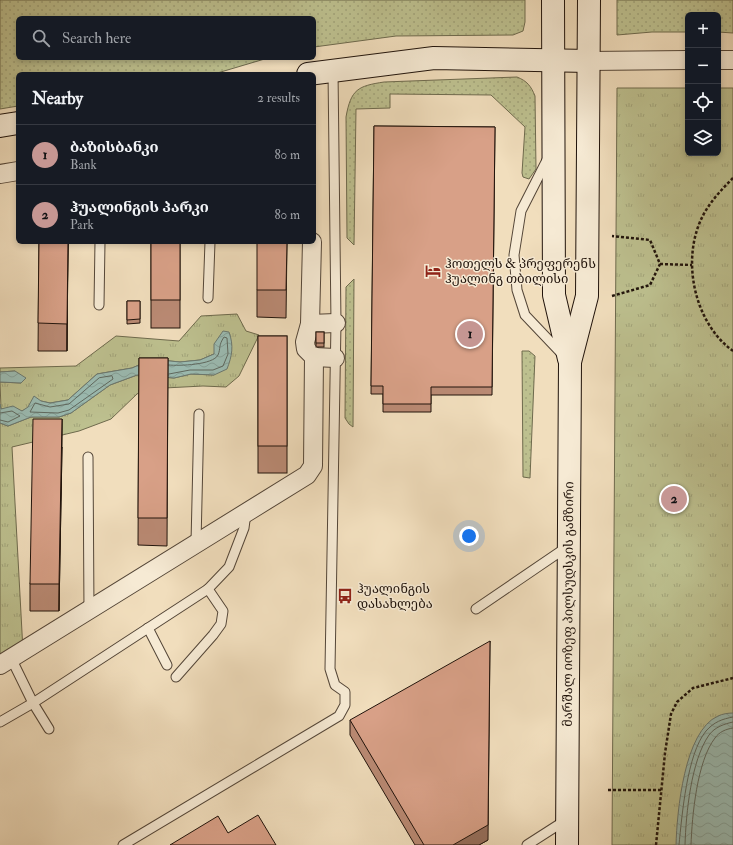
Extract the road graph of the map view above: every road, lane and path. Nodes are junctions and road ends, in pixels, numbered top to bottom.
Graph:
1 (553, 0) edge
2 (589, 0) edge
3 (685, 60) edge
4 (721, 60) edge
5 (733, 60) edge
6 (553, 61) junction
7 (589, 61) junction
8 (333, 70) junction
9 (316, 73) edge
10 (16, 123) edge
11 (0, 126) edge
12 (553, 148) junction
13 (16, 171) edge
14 (0, 174) edge
15 (733, 178) edge
16 (612, 236) dead end
17 (100, 244) edge
18 (210, 244) edge
19 (312, 244) edge
20 (660, 264) junction
21 (692, 265) junction
22 (612, 296) dead end
23 (208, 298) dead end
24 (99, 305) dead end
25 (336, 323) junction
26 (310, 324) junction
27 (733, 352) edge
28 (314, 357) junction
29 (335, 358) junction
30 (570, 362) junction
31 (199, 414) dead end
32 (88, 457) dead end
33 (247, 512) junction
34 (196, 543) junction
35 (568, 546) junction
36 (208, 589) junction
37 (476, 609) dead end
38 (89, 610) junction
39 (148, 628) junction
40 (6, 662) edge
41 (167, 665) dead end
42 (176, 677) dead end
43 (733, 678) edge
44 (33, 703) junction
45 (0, 722) edge
46 (49, 729) dead end
47 (608, 790) dead end
48 (662, 790) junction
49 (568, 819) junction
50 (122, 845) edge
51 (527, 845) edge
52 (567, 845) edge
53 (656, 845) edge

1 - 6 main road, მარშალ იოზეფ პილსუდსკის გამზირი
2 - 7 main road, მარშალ იოზეფ პილსუდსკის გამზირი
3 - 7 street
4 - 5 street
6 - 7 main road
6 - 8 main road
6 - 12 main road, მარშალ იოზეფ პილსუდსკის გამზირი
7 - 30 main road, მარშალ იოზეფ პილსუდსკის გამზირი
8 - 9 main road
8 - 25 lane
10 - 11 main road
12 - 30 main road, მარშალ იოზეფ პილსუდსკის გამზირი
12 - 30 lane
13 - 14 street
15 - 21 path
16 - 20 path
17 - 24 lane
18 - 23 lane
19 - 26 street
20 - 21 path
20 - 22 path
21 - 27 path
25 - 26 street
25 - 29 lane
26 - 28 street
28 - 29 street
28 - 33 street
29 - 50 lane
30 - 35 main road, მარშალ იოზეფ პილსუდსკის გამზირი
31 - 34 lane
32 - 38 lane
33 - 34 street
33 - 36 lane
34 - 38 street
35 - 37 lane
35 - 49 main road, მარშალ იოზეფ პილსუდსკის გამზირი
36 - 39 lane
36 - 42 lane
38 - 40 street
39 - 41 lane
39 - 44 lane
40 - 44 lane
43 - 48 path
44 - 45 lane
44 - 46 lane
47 - 48 path
48 - 53 path
49 - 51 lane
49 - 52 main road, მარშალ იოზეფ პილსუდსკის გამზირი

